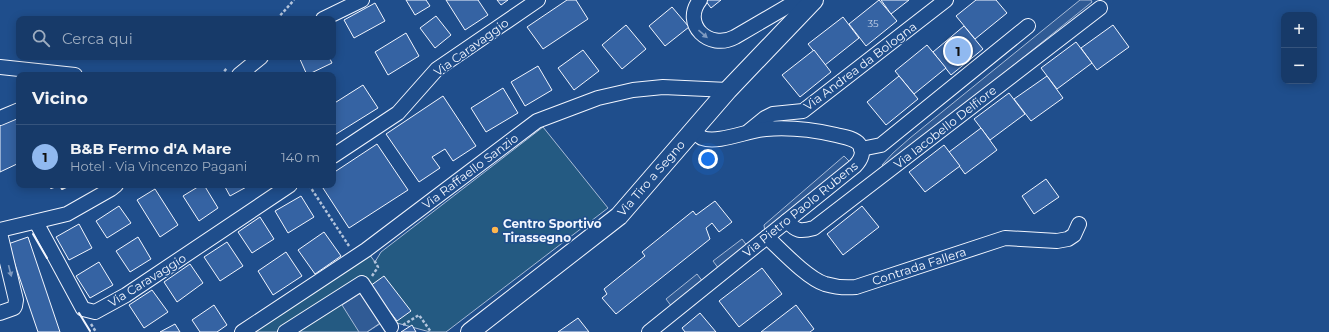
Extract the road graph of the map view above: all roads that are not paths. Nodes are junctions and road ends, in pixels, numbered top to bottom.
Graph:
1 (362, 0) edge
2 (538, 0) edge
3 (700, 0) edge
4 (946, 0) edge
5 (813, 1) edge
6 (1100, 8) dead end
7 (329, 16) edge
8 (1028, 26) dead end
9 (257, 60) edge
10 (0, 67) edge
11 (47, 72) edge
12 (243, 72) edge
13 (728, 90) junction
14 (16, 111) edge
15 (0, 118) edge
16 (692, 131) junction
17 (748, 132) junction
18 (861, 149) junction
19 (336, 154) edge
20 (112, 188) edge
21 (286, 188) edge
22 (787, 221) junction
23 (36, 222) junction
24 (1078, 224) dead end
25 (0, 231) edge
26 (767, 237) junction
27 (0, 313) edge
28 (391, 326) road end
29 (242, 332) edge
30 (285, 332) edge
31 (470, 332) edge
32 (649, 332) edge

1 - 7 street
2 - 19 street, Via Caravaggio
3 -> 5 street
4 - 17 street, Via Andrea da Bologna
5 - 13 main road, Via Tiro a Segno
6 - 22 street, Via Iacobello Delfiore
8 - 18 street
9 - 12 street
10 - 11 street
13 - 16 main road, Via Tiro a Segno
13 - 29 street, Via Raffaello Sanzio
14 - 15 street
16 - 17 street, Via Pietro Paolo Rubens
16 - 31 main road, Via Tiro a Segno
17 - 18 street, Via Pietro Paolo Rubens
18 - 22 street, Via Pietro Paolo Rubens
20 - 23 street
21 - 23 street, Via Caravaggio
22 - 26 street, Via Pietro Paolo Rubens
23 - 25 street
24 - 26 street, Contrada Fallera
25 -> 27 street
26 - 32 street, Via Pietro Paolo Rubens
28 - 30 street

